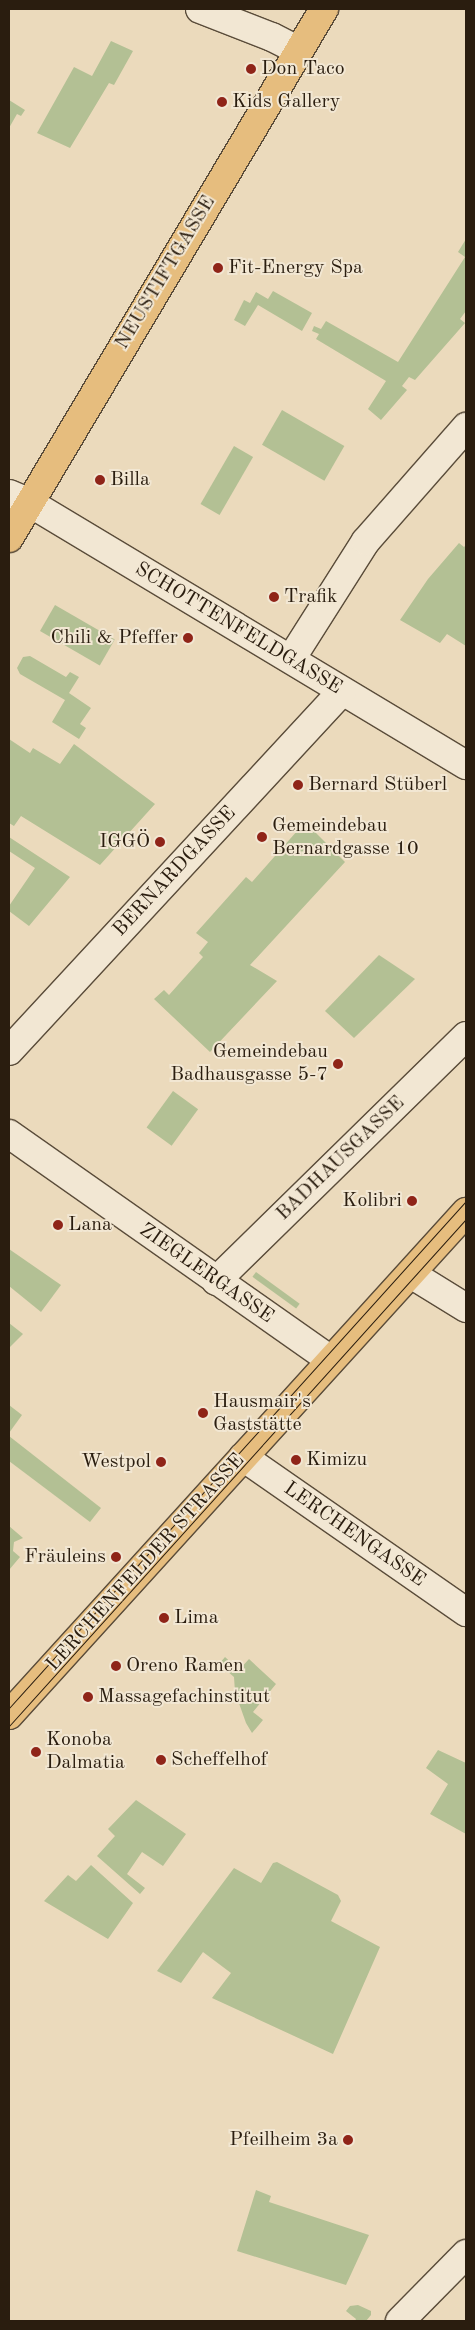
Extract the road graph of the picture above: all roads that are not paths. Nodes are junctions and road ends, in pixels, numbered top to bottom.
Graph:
1 (200, 9) edge
2 (324, 9) edge
3 (299, 51) junction
4 (466, 427) edge
5 (19, 498) edge
6 (9, 538) edge
7 (290, 659) junction
8 (342, 692) junction
9 (466, 765) edge
10 (466, 1036) edge
11 (9, 1051) edge
12 (9, 1134) edge
13 (466, 1212) edge
14 (411, 1274) junction
15 (216, 1281) junction
16 (466, 1308) edge
17 (330, 1360) junction
18 (242, 1457) junction
19 (466, 1612) edge
20 (9, 1715) edge
21 (466, 2254) edge
22 (400, 2321) edge

1 - 3 street
2 - 3 main road, NEUSTIFTGASSE
3 - 5 main road, NEUSTIFTGASSE
4 - 7 street
5 - 6 main road, NEUSTIFTGASSE
5 - 7 street, SCHOTTENFELDGASSE
7 - 8 street, SCHOTTENFELDGASSE
8 - 9 street, SCHOTTENFELDGASSE
8 - 11 street, BERNARDGASSE
10 - 15 street, BADHAUSGASSE
12 - 15 street, ZIEGLERGASSE
13 - 14 main road, LERCHENFELDER STRASSE
14 - 16 street
14 - 17 main road, LERCHENFELDER STRASSE
15 - 17 street, ZIEGLERGASSE
17 - 18 main road, LERCHENFELDER STRASSE
18 - 19 street, LERCHENGASSE
18 - 20 main road, LERCHENFELDER STRASSE
21 - 22 street

